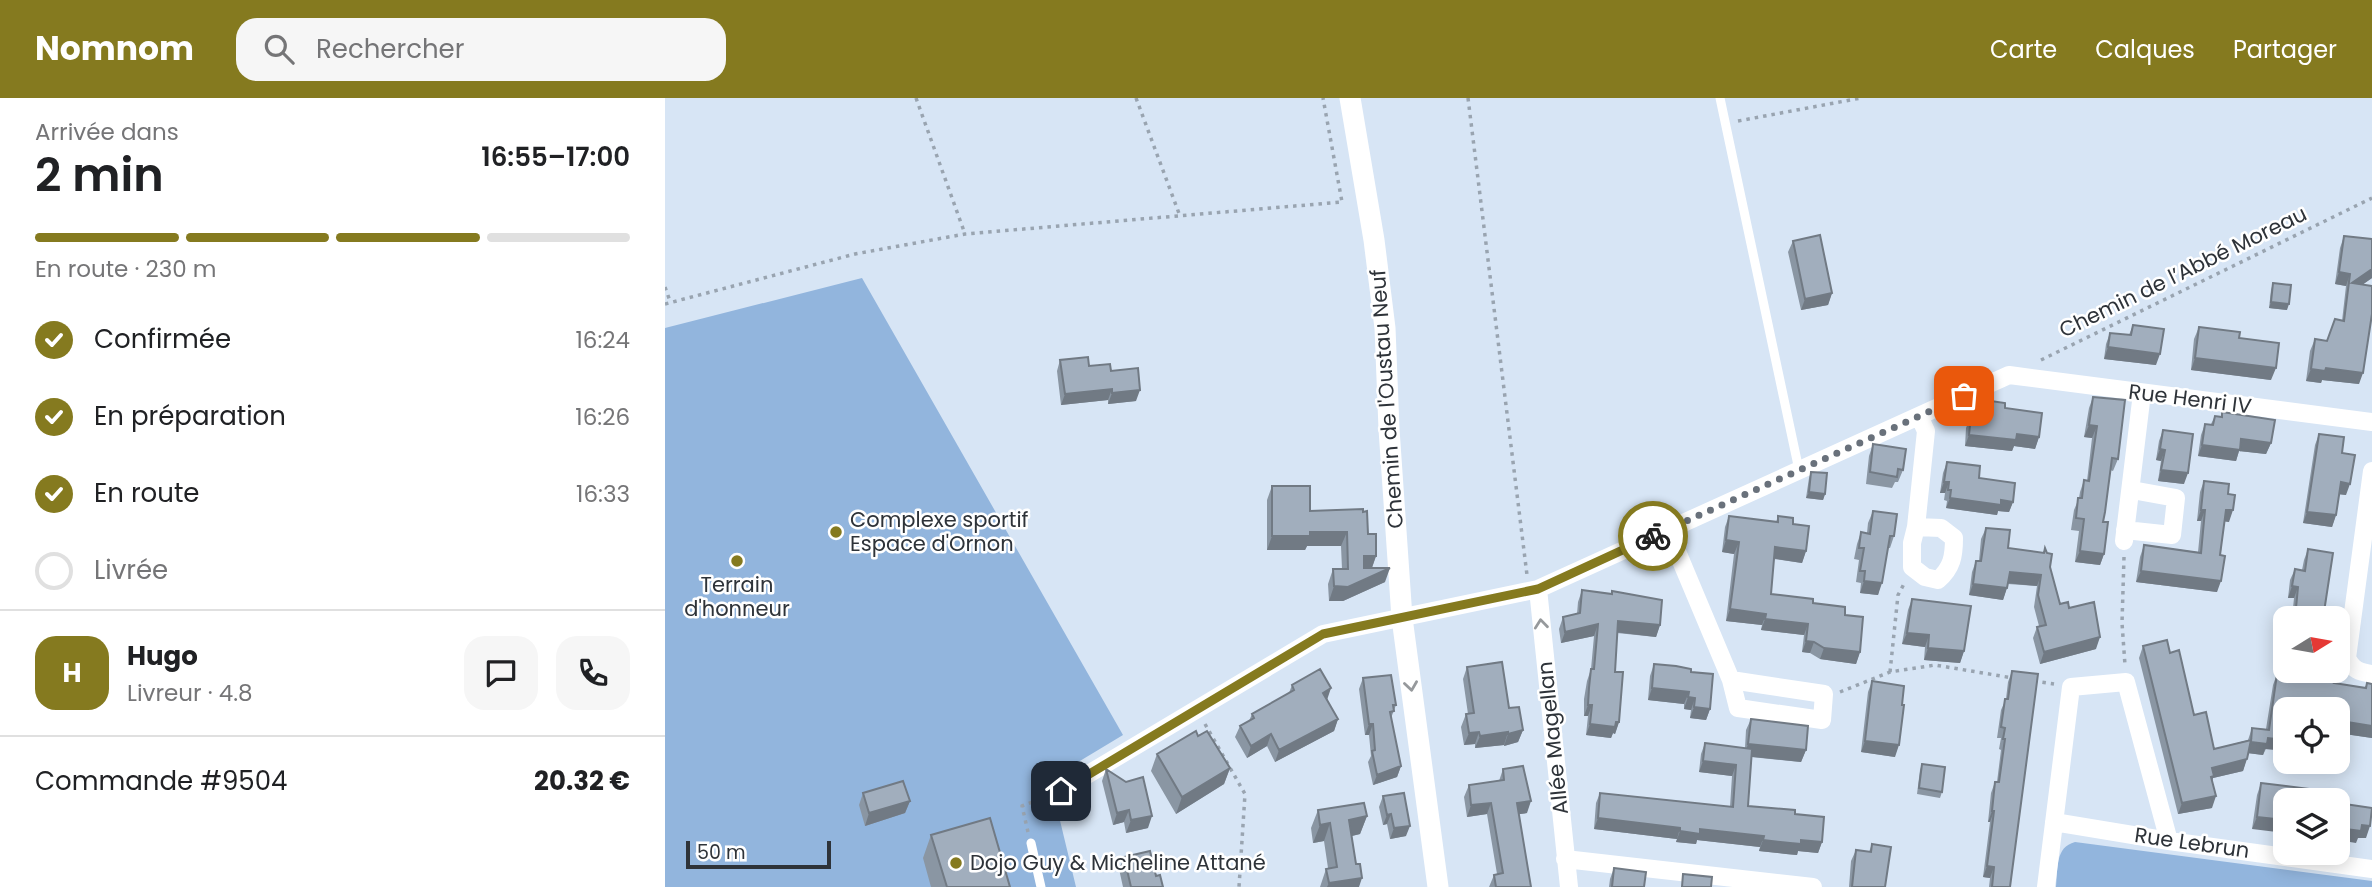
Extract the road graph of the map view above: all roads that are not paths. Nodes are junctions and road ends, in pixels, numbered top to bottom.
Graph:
1 (1350, 98) edge
2 (1720, 98) edge
3 (2142, 393) junction
4 (1919, 416) junction
5 (2372, 422) edge
6 (1799, 470) junction
7 (2372, 471) edge
8 (2132, 490) junction
9 (1916, 527) junction
10 (1668, 530) junction
11 (1533, 590) junction
12 (1402, 618) junction
13 (2372, 674) edge
14 (1731, 680) junction
15 (1061, 791) road end
16 (2053, 822) junction
17 (2169, 841) junction
18 (1031, 843) road end
19 (1565, 859) junction
20 (2372, 869) edge
21 (1754, 883) edge
22 (1041, 887) edge
23 (1438, 887) edge
24 (1569, 887) edge
25 (1812, 887) edge
26 (2046, 887) edge

1 - 12 street, Chemin de l'Oustau Neuf
2 - 6 lane
3 - 4 street, Rue Henri IV
3 - 5 street, Rue Henri IV
3 - 8 street
4 - 6 street
4 - 9 street
6 - 10 street
7 - 13 street
8 - 8 street
9 - 9 street
10 - 11 street
10 - 14 street
11 - 12 street
19 -> 11 street, Allée Magellan
12 - 15 street
12 -> 23 street, Chemin de l'Oustau Neuf
14 - 14 street
16 - 17 street, Rue Lebrun
16 - 17 street
16 - 26 street
17 - 20 street, Rue Lebrun
18 - 22 lane
19 - 21 street
19 - 24 street, Allée Magellan
21 - 25 street

